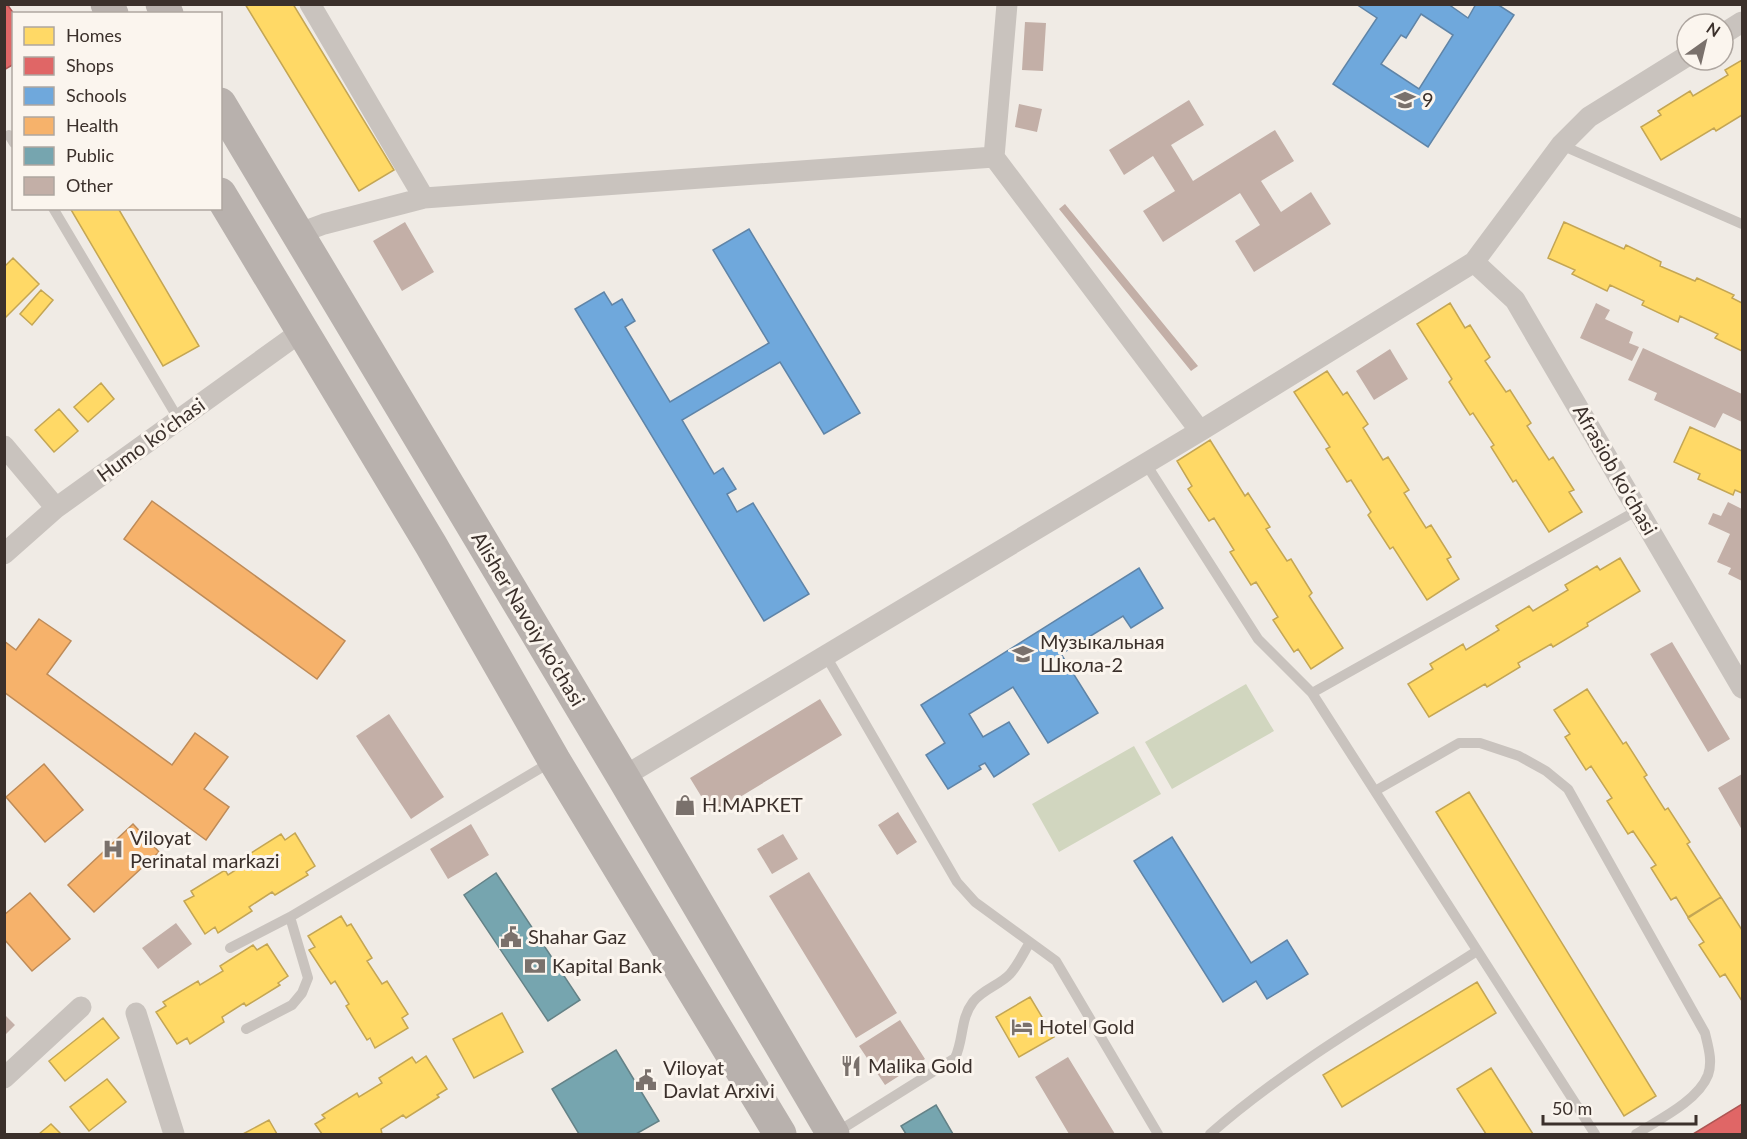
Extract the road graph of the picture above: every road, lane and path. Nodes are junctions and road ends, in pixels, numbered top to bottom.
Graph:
1 (310, 4) edge
2 (1007, 4) edge
3 (1675, 63) edge
4 (222, 107) edge
5 (1561, 145) junction
6 (994, 157) junction
7 (222, 197) edge
8 (424, 198) junction
9 (54, 210) edge
10 (1743, 224) edge
11 (297, 234) junction
12 (1474, 262) junction
13 (302, 331) junction
14 (179, 420) junction
15 (1200, 431) junction
16 (4, 446) edge
17 (1146, 464) junction
18 (56, 508) junction
19 (1638, 510) junction
20 (4, 554) edge
21 (826, 656) junction
22 (1743, 688) edge
23 (1312, 693) junction
24 (554, 760) junction
25 (623, 777) junction
26 (1375, 791) junction
27 (290, 917) junction
28 (1030, 942) junction
29 (231, 948) dead end
30 (1477, 951) junction
31 (81, 1007) dead end
32 (136, 1013) dead end
33 (246, 1029) dead end
34 (4, 1078) edge
35 (174, 1134) edge
36 (780, 1134) edge
37 (833, 1134) edge
38 (1158, 1134) edge
39 (1210, 1134) edge
40 (1595, 1134) edge
41 (1636, 1134) edge

1 - 8 street
2 - 6 street
3 - 5 street
4 - 11 main road, Alisher Navoiy ko’chasi
5 - 10 lane
5 - 12 street
6 - 8 street
6 - 15 street
7 - 13 main road
8 - 11 street
9 - 14 lane
11 - 25 main road, Alisher Navoiy ko’chasi
12 - 15 street
12 - 19 street, Afrasiob ko'chasi
13 - 14 street, Humo ko'chasi
13 - 24 main road
14 - 18 street, Humo ko'chasi
15 - 17 street
16 - 18 street
17 - 21 street
17 - 23 lane
18 - 20 street, Humo ko'chasi
19 - 22 street, Afrasiob ko'chasi
19 - 23 lane
21 - 25 street
21 - 28 lane
23 - 26 lane
24 - 27 lane
24 - 36 main road
25 - 37 main road, Alisher Navoiy ko’chasi
26 - 30 lane
26 - 41 lane
27 - 29 lane
27 - 33 lane
28 - 37 lane
28 - 38 lane
30 - 39 lane
30 - 40 lane
31 - 34 street
32 - 35 street

